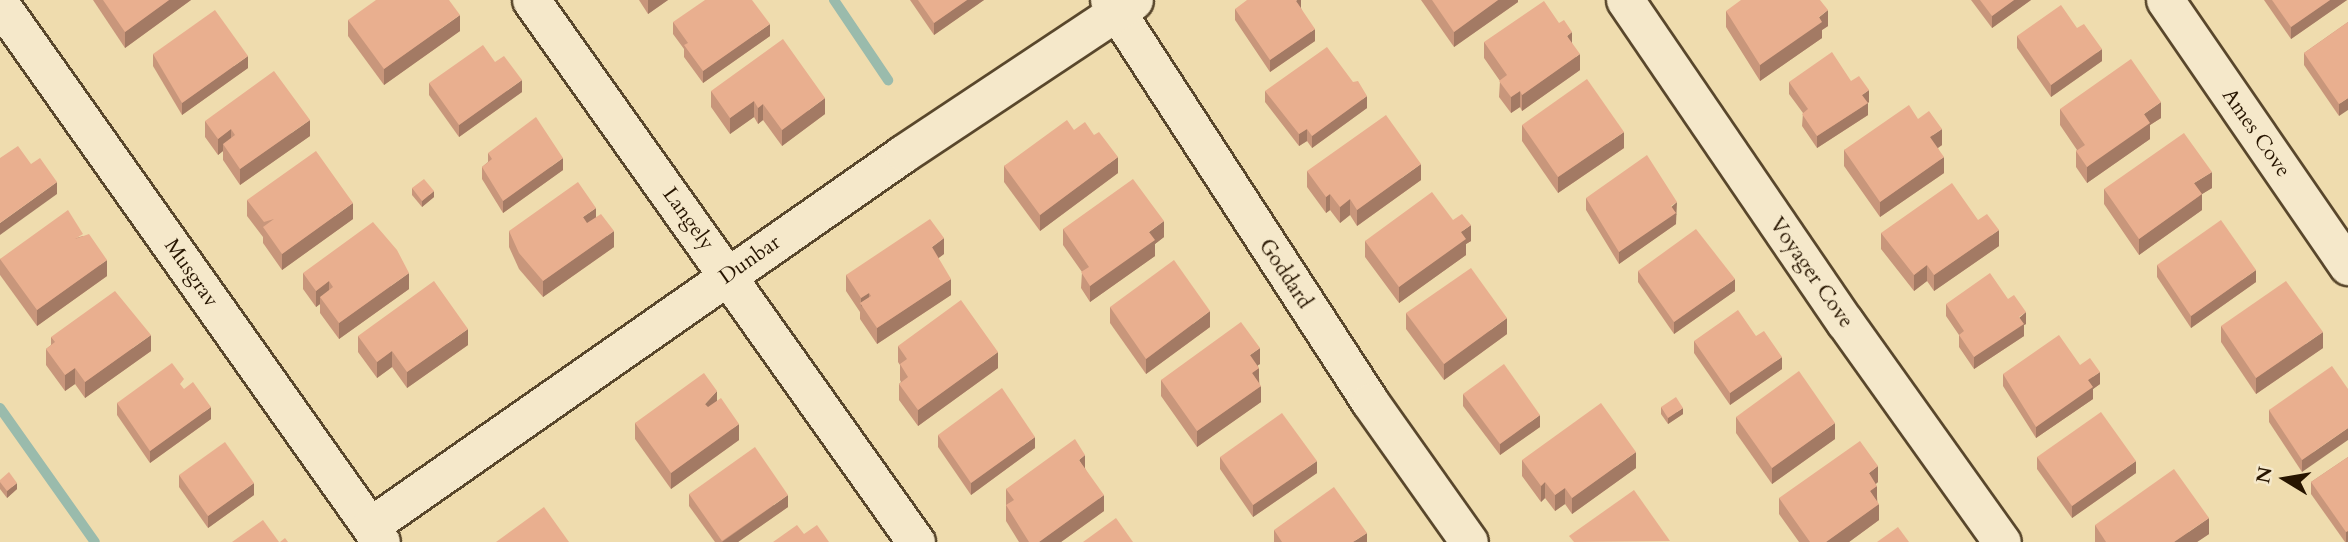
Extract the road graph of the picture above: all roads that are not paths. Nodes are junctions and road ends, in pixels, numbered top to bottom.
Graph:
1 (531, 0) edge
2 (1625, 0) edge
3 (2165, 0) edge
4 (0, 4) edge
5 (1120, 4) edge
6 (2348, 266) edge
7 (729, 274) junction
8 (375, 534) edge
9 (916, 542) edge
10 (1469, 542) edge
11 (2002, 542) edge

1 - 7 street, Langely
2 - 11 street, Voyager Cove
3 - 6 street, Ames Cove
4 - 8 street, Musgrav
5 - 7 street, Dunbar
5 - 10 street, Goddard
7 - 8 street, Dunbar
7 - 9 street, Langely

